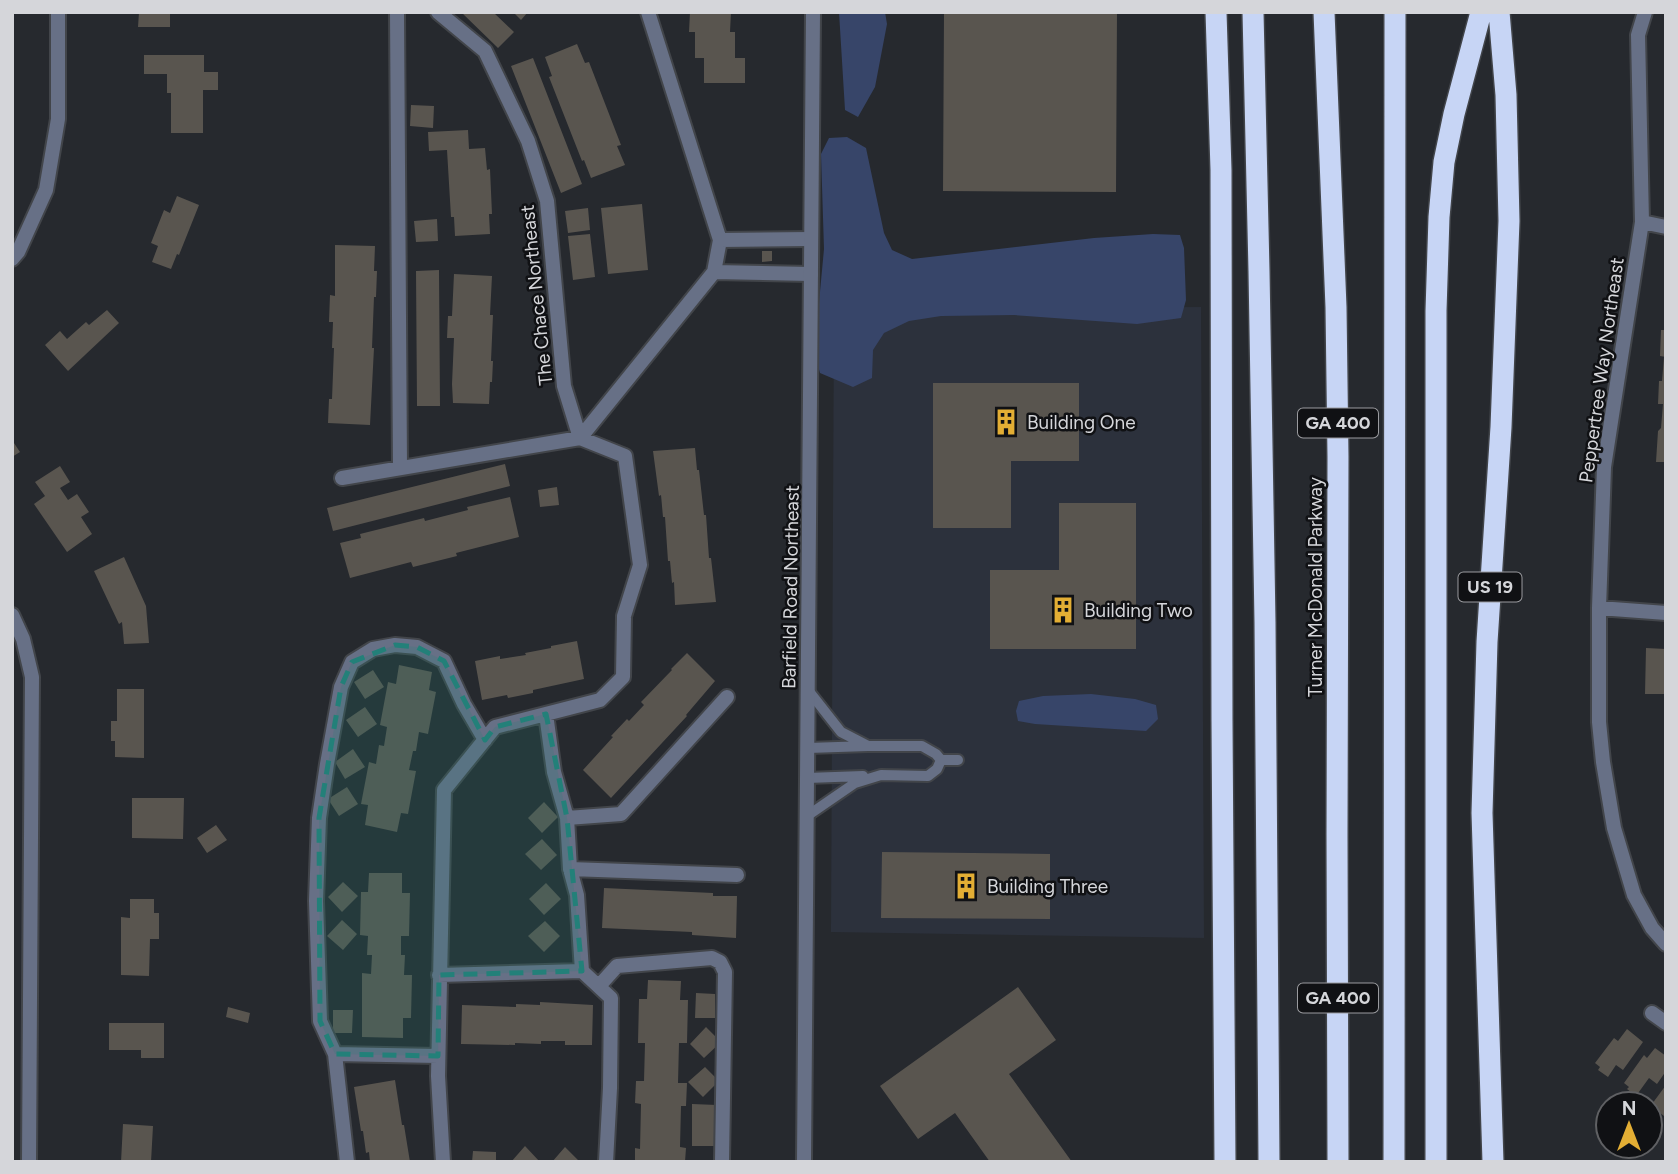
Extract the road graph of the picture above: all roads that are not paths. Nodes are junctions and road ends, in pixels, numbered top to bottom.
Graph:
1 (58, 12) edge
2 (397, 12) edge
3 (438, 12) edge
4 (648, 12) edge
5 (814, 12) edge
6 (1216, 12) edge
7 (1253, 12) edge
8 (1324, 12) edge
9 (1395, 12) edge
10 (1481, 12) edge
11 (1499, 12) edge
12 (1645, 12) edge
13 (1642, 222) junction
14 (1666, 227) edge
15 (811, 239) junction
16 (720, 240) junction
17 (12, 259) edge
18 (714, 272) junction
19 (811, 274) junction
20 (580, 438) junction
21 (400, 468) junction
22 (342, 478) dead end
23 (1599, 608) junction
24 (1666, 613) edge
25 (12, 615) edge
26 (808, 691) junction
27 (727, 697) dead end
28 (546, 714) junction
29 (485, 740) junction
30 (874, 746) junction
31 (808, 748) junction
32 (940, 760) junction
33 (958, 760) dead end
34 (881, 775) junction
35 (807, 778) junction
36 (807, 816) junction
37 (567, 818) junction
38 (570, 869) junction
39 (737, 875) dead end
40 (1666, 944) edge
41 (582, 971) junction
42 (439, 975) junction
43 (599, 986) junction
44 (1652, 1013) dead end
45 (1666, 1023) edge
46 (335, 1055) junction
47 (438, 1056) junction
48 (442, 1160) edge
49 (29, 1162) edge
50 (347, 1162) edge
51 (606, 1162) edge
52 (722, 1162) edge
53 (804, 1162) edge
54 (1225, 1162) edge
55 (1269, 1162) edge
56 (1338, 1162) edge
57 (1394, 1162) edge
58 (1436, 1162) edge
59 (1493, 1162) edge

1 - 17 street
2 - 21 street
3 - 20 street, The Chace Northeast
4 - 16 street
5 - 15 street, Barfield Road Northeast
6 - 54 highway
7 - 55 highway
8 - 56 highway, Turner McDonald Parkway / GA 400
9 - 57 highway
10 - 58 highway
11 - 59 highway, US 19
12 - 13 street, Peppertree Way Northeast
13 - 14 street
13 - 23 street, Peppertree Way Northeast
15 - 16 street
15 - 19 street, Barfield Road Northeast
16 - 18 street
18 - 19 street
18 - 20 street
19 - 26 street, Barfield Road Northeast
20 - 21 street
20 - 28 street
21 - 22 street
23 - 24 street
23 - 40 street, Peppertree Way Northeast
25 - 49 street
26 - 30 lane
26 - 31 street, Barfield Road Northeast
27 - 37 street
28 - 29 street
28 - 37 street
29 - 42 street
29 - 46 street
30 - 31 lane
30 - 32 lane
31 - 35 street, Barfield Road Northeast
32 - 33 lane
32 - 34 lane
34 - 35 lane
34 - 36 lane
35 - 36 street, Barfield Road Northeast
36 - 53 street, Barfield Road Northeast
37 - 38 street
38 - 39 street
38 - 41 street
41 - 42 street
41 - 43 street
42 - 47 street
43 - 51 street
43 - 52 street
44 - 45 street
46 - 47 street
46 - 50 street
47 - 48 street

